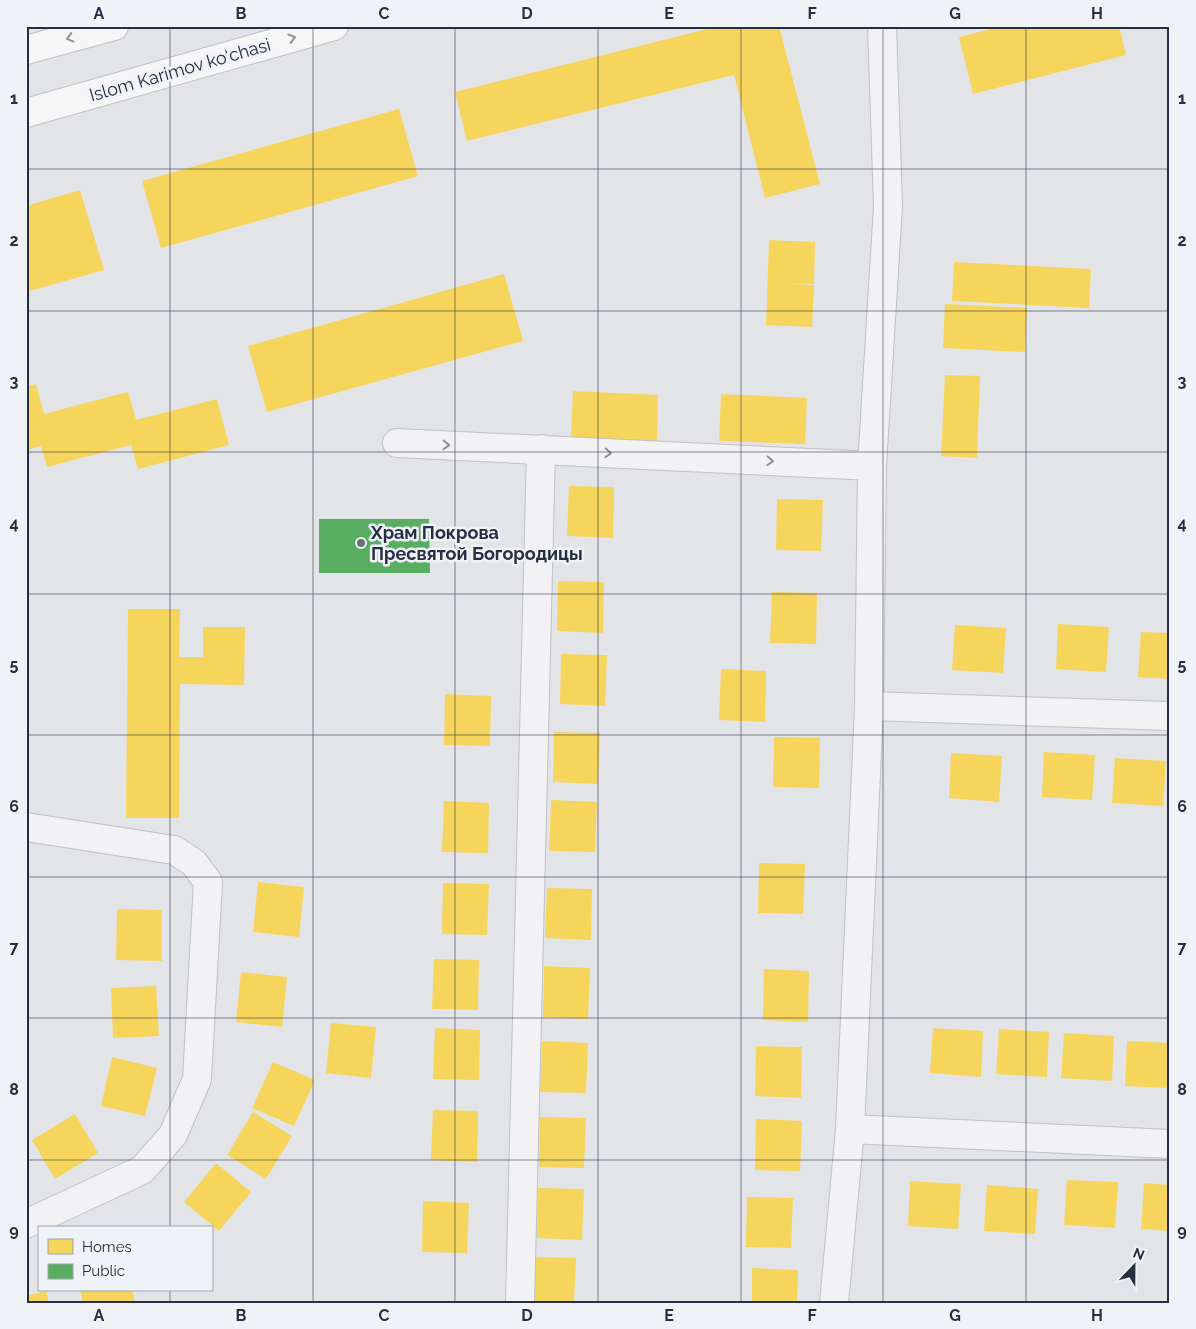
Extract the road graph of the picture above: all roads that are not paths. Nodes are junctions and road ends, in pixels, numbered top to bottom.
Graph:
1 (114, 26) edge
2 (334, 26) edge
3 (882, 26) edge
4 (26, 50) edge
5 (26, 113) edge
6 (397, 443) dead end
7 (541, 449) junction
8 (872, 466) junction
9 (869, 706) junction
10 (1170, 716) edge
11 (26, 827) edge
12 (850, 1129) junction
13 (1170, 1144) edge
14 (26, 1224) edge
15 (520, 1303) edge
16 (834, 1303) edge

1 -> 4 main road
5 -> 2 main road, Islom Karimov ko‘chasi
3 - 8 street
6 -> 7 street
7 -> 8 street
7 - 15 street
8 - 9 street
9 - 10 street
9 - 12 street
11 - 14 street
12 - 13 street
12 - 16 street

